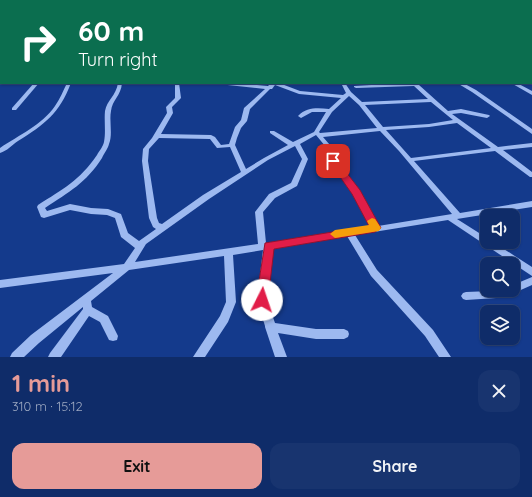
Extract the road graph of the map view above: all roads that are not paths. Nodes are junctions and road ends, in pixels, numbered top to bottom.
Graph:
1 (36, 84) edge
2 (69, 84) edge
3 (120, 84) edge
4 (177, 84) edge
5 (246, 84) edge
6 (360, 84) edge
7 (416, 84) joint
8 (461, 84) edge
9 (515, 84) edge
10 (273, 85) edge
11 (356, 87) junction
12 (345, 90) edge
13 (531, 92) edge
14 (432, 100) junction
15 (361, 104) junction
16 (472, 108) dead end
17 (14, 109) dead end
18 (330, 111) junction
19 (461, 111) junction
20 (447, 113) junction
21 (300, 116) dead end
22 (486, 116) dead end
23 (458, 121) junction
24 (381, 130) junction
25 (272, 132) dead end
26 (532, 132) edge
27 (317, 134) junction
28 (156, 136) junction
29 (294, 144) junction
30 (232, 145) junction
31 (532, 145) edge
32 (0, 151) edge
33 (497, 151) junction
34 (409, 160) junction
35 (244, 172) junction
36 (532, 175) edge
37 (532, 204) edge
38 (454, 217) junction
39 (162, 228) junction
40 (375, 228) junction
41 (349, 232) junction
42 (139, 246) junction
43 (265, 247) junction
44 (228, 252) junction
45 (128, 266) junction
46 (532, 272) edge
47 (532, 281) edge
48 (0, 284) edge
49 (520, 286) edge
50 (480, 295) edge
51 (466, 296) dead end
52 (86, 299) junction
53 (88, 310) junction
54 (270, 327) junction
55 (344, 334) dead end
56 (113, 336) dead end
57 (16, 357) edge
58 (54, 357) edge
59 (199, 357) edge
60 (281, 357) edge
61 (445, 357) edge

1 - 17 street
2 - 32 street
3 - 42 street
4 - 28 street
5 - 10 street
6 - 11 street
7 - 11 street
7 - 14 street
8 - 26 street
9 - 13 street
10 - 12 street
10 - 30 street
11 - 12 street
12 - 15 street
12 - 18 street
14 - 15 street
14 - 20 street
15 - 24 street
16 - 19 street
18 - 21 street
18 - 27 street
19 - 20 street
19 - 22 street
20 - 23 street
23 - 24 street
23 - 33 street
24 - 27 street
24 - 34 street
25 - 29 street
27 - 29 street
27 - 40 street
28 - 30 street
28 - 39 street
29 - 35 street
29 - 43 street
30 - 35 street
31 - 33 street
33 - 34 street
33 - 36 street
34 - 38 street
35 - 39 street
37 - 38 street
38 - 40 street
38 - 46 street
39 - 42 street
40 - 41 street
41 - 43 street
41 - 61 street
42 - 45 street
43 - 44 street
43 - 54 street
44 - 45 street
44 - 59 street
45 - 48 street
45 - 52 street
47 - 49 street
50 - 51 street
52 - 53 street
52 - 57 street
53 - 56 street
53 - 58 street
54 - 55 street
54 - 60 street

